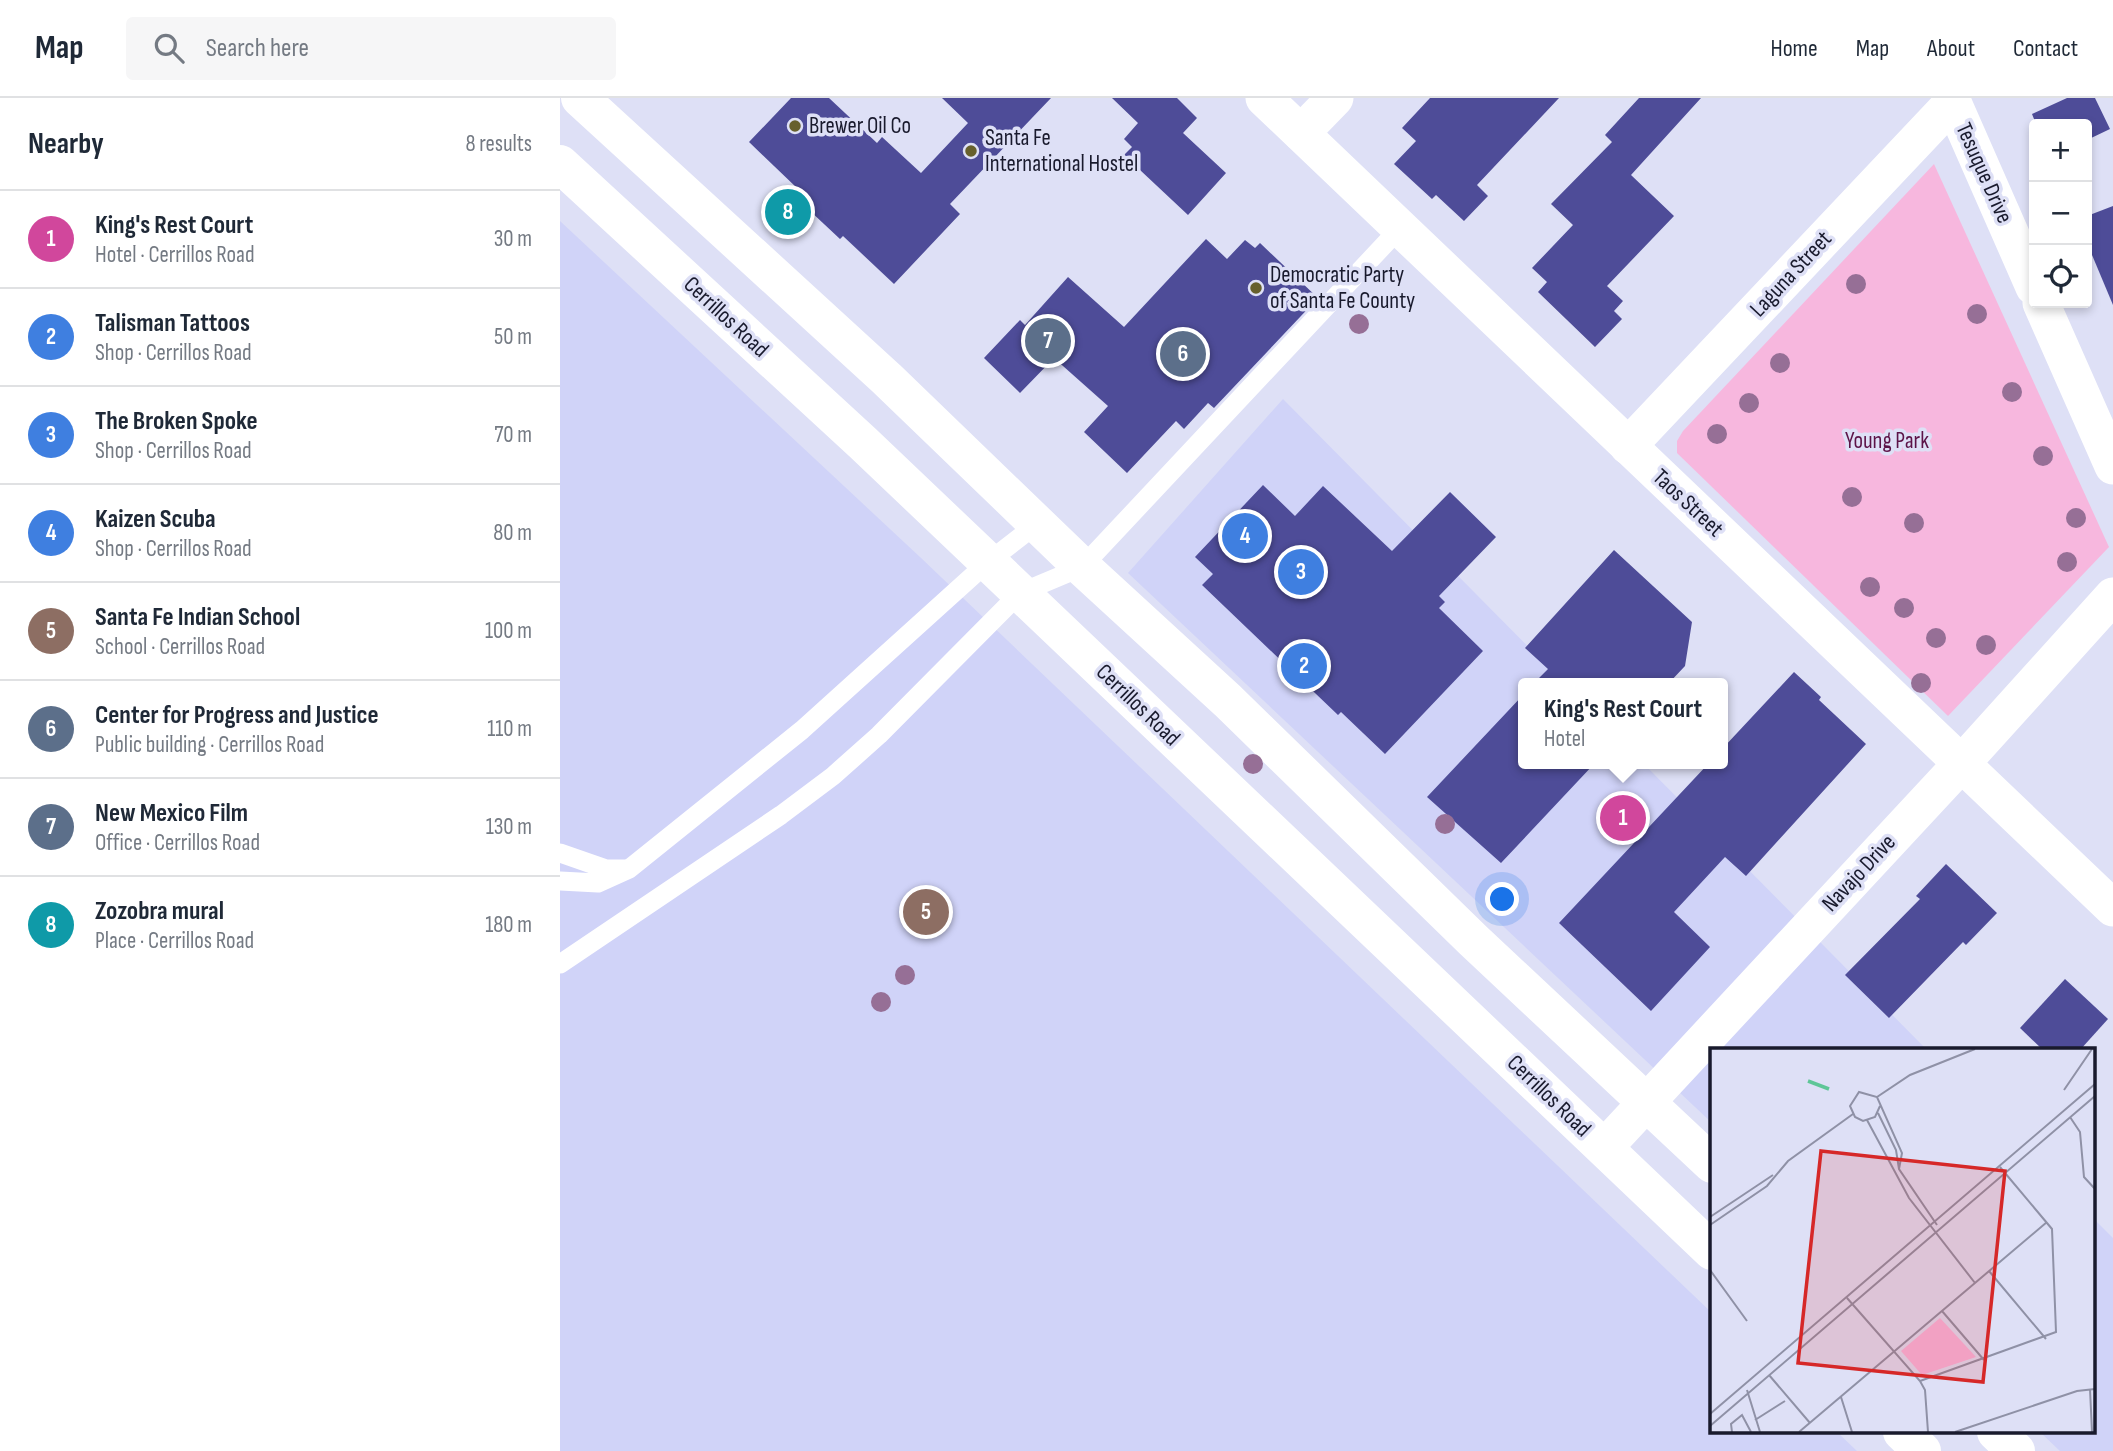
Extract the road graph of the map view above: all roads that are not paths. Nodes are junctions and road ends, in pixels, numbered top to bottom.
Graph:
1 (571, 98) edge
2 (580, 98) edge
3 (1264, 98) edge
4 (1335, 98) edge
5 (1952, 100) edge
6 (560, 110) edge
7 (1301, 133) junction
8 (560, 164) edge
9 (1400, 228) junction
10 (2029, 276) edge
11 (2043, 308) edge
12 (1628, 446) junction
13 (2113, 467) edge
14 (1037, 524) junction
15 (988, 562) junction
16 (1082, 567) junction
17 (1020, 593) junction
18 (2113, 596) edge
19 (1962, 763) junction
20 (560, 853) edge
21 (629, 869) junction
22 (560, 881) edge
23 (2113, 908) edge
24 (560, 964) edge
25 (1645, 1101) junction
26 (1604, 1148) junction
27 (1710, 1162) edge
28 (1710, 1249) edge
29 (1904, 1434) edge
30 (1998, 1434) edge
31 (1923, 1451) edge
32 (2016, 1451) edge

1 - 6 street
2 - 14 main road
3 - 7 street, Taos Street
4 - 7 street
5 - 10 street, Tesuque Drive
5 - 12 street, Laguna Street
7 - 9 street, Taos Street
8 - 15 main road, Cerrillos Road
9 - 12 street, Taos Street
9 - 16 lane
11 - 13 street
12 - 19 street, Taos Street
14 - 15 lane
14 - 16 main road
15 - 17 main road, Cerrillos Road
15 - 21 lane
16 - 17 lane
16 - 25 main road
17 - 24 lane
17 - 26 main road, Cerrillos Road
18 - 19 street, Navajo Drive
19 - 23 street, Taos Street
19 - 25 street, Navajo Drive
20 - 21 lane
21 - 22 lane
25 - 26 street, Navajo Drive
25 - 27 main road
26 - 28 main road, Cerrillos Road
29 - 31 main road
30 - 32 main road

